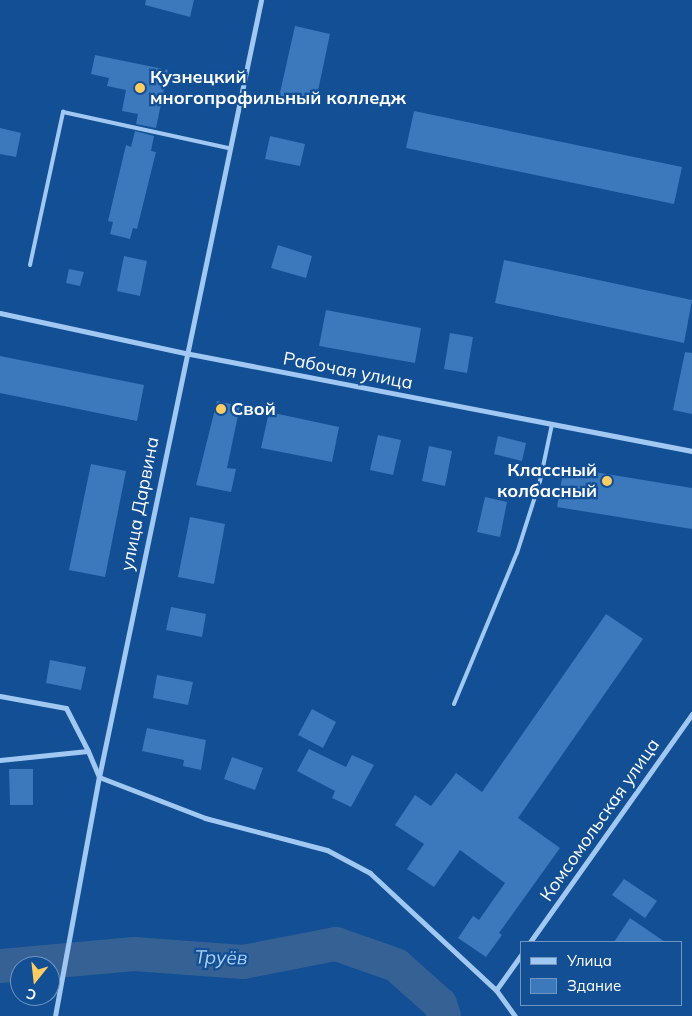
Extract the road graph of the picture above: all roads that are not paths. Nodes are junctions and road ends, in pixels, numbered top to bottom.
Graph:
1 (261, 0) edge
2 (228, 148) junction
3 (30, 265) dead end
4 (0, 313) edge
5 (185, 353) junction
6 (552, 424) junction
7 (692, 451) edge
8 (0, 696) edge
9 (454, 704) dead end
10 (692, 714) edge
11 (88, 751) junction
12 (0, 760) edge
13 (99, 777) junction
14 (531, 941) edge
15 (520, 956) edge
16 (496, 990) junction
17 (55, 1015) edge
18 (515, 1016) edge

1 - 2 street, улица Дарвина
2 - 3 lane
2 - 5 street, улица Дарвина
4 - 5 street, Рабочая улица
5 - 6 street, Рабочая улица
5 - 13 street, улица Дарвина
6 - 7 street, Рабочая улица
6 - 9 lane
8 - 11 street
10 - 14 street, Комсомольская улица
11 - 12 street
11 - 13 street
13 - 16 street
13 - 17 street, улица Дарвина
15 - 16 street
16 - 18 street

